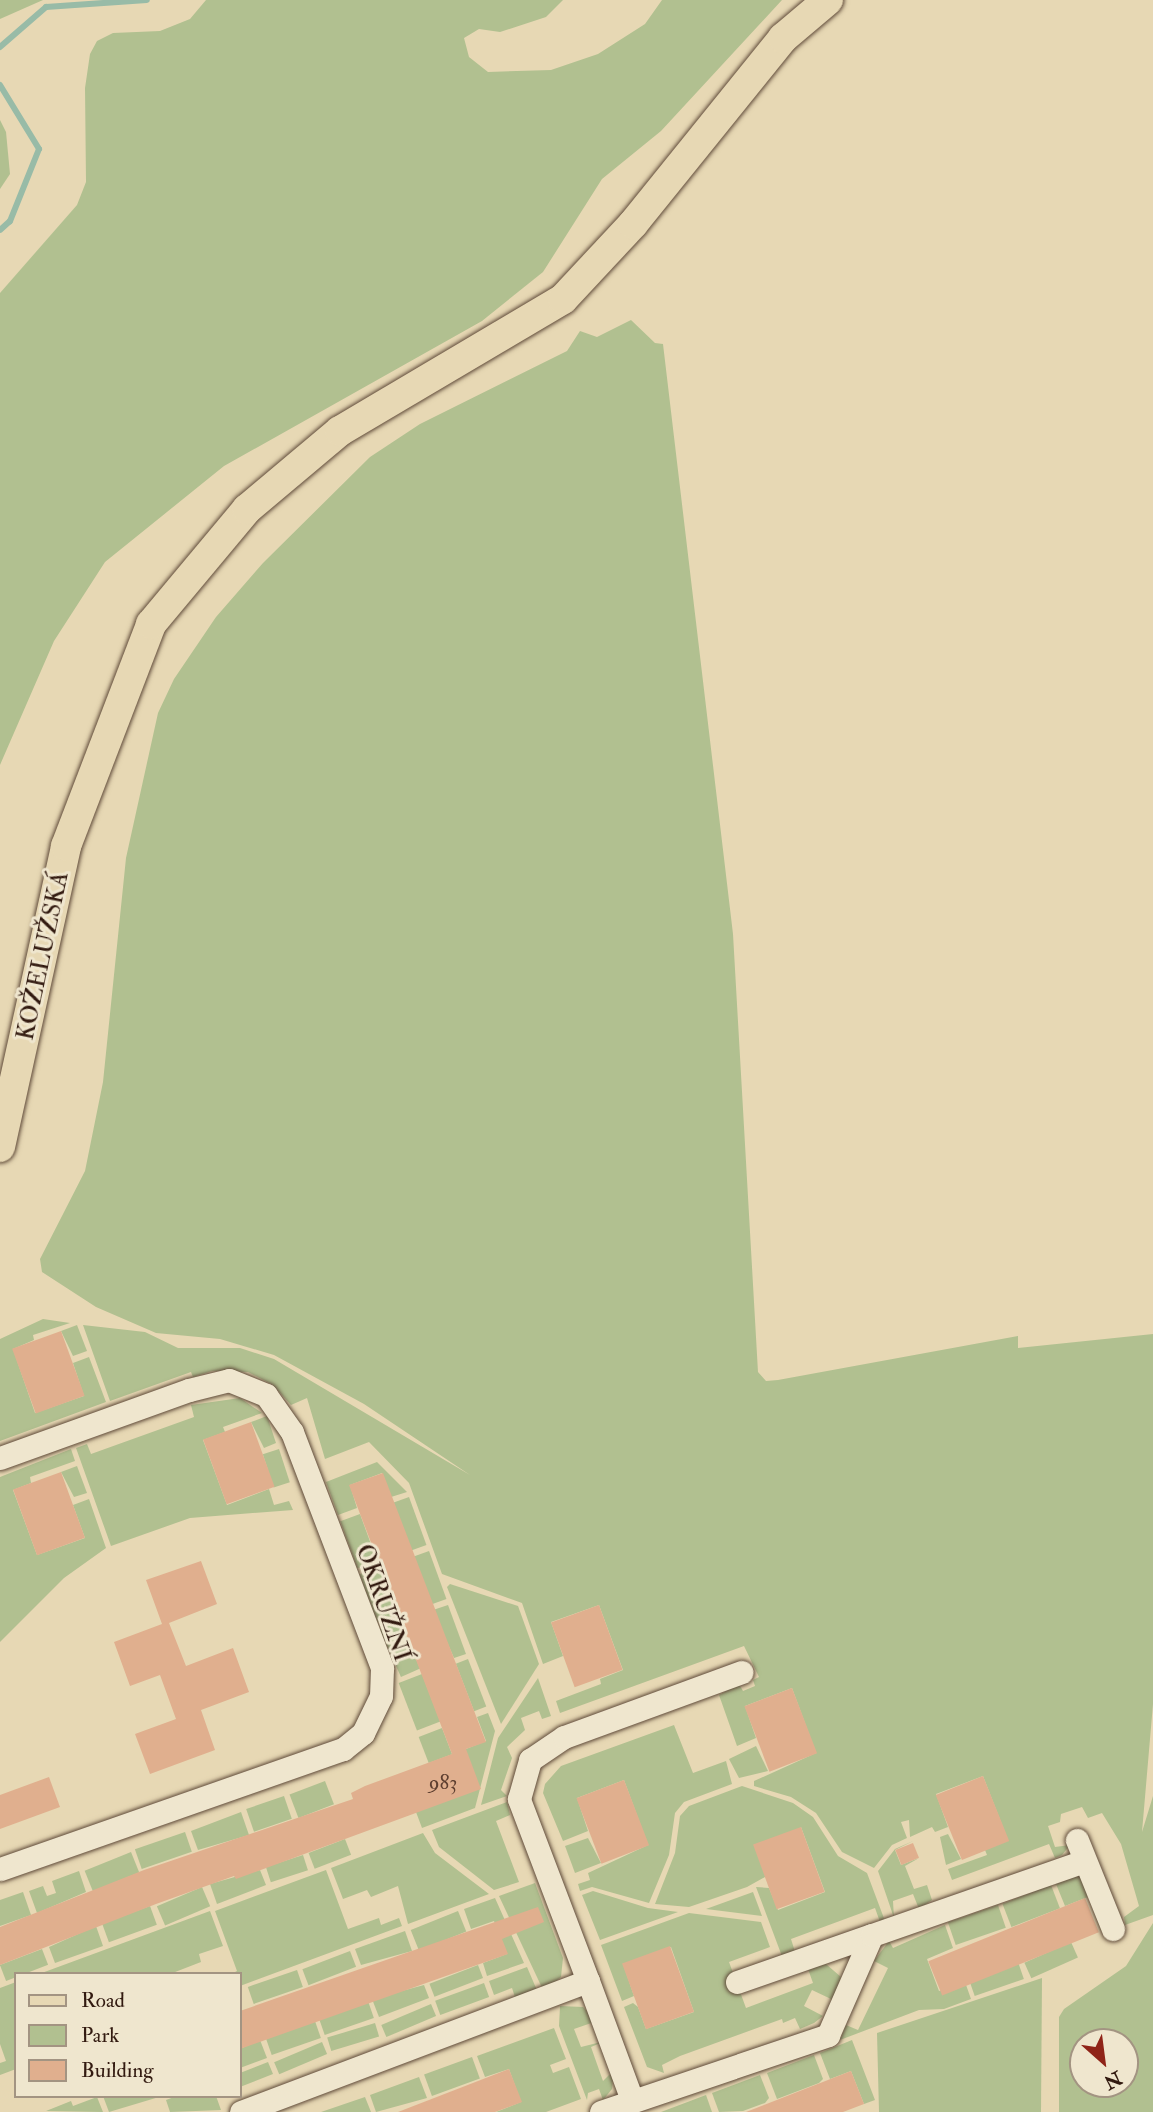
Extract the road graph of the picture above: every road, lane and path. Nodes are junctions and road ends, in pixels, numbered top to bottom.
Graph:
1 (828, 0) edge
2 (0, 1147) edge
3 (0, 1458) edge
4 (742, 1672) dead end
5 (0, 1869) edge
6 (1113, 1929) dead end
7 (872, 1935) junction
8 (588, 1981) junction
9 (737, 1982) dead end
10 (632, 2100) junction
11 (241, 2112) edge
12 (601, 2112) edge

1 - 2 main road, KOŽELUŽSKÁ
3 - 5 street, OKRUŽNÍ
4 - 8 street
6 - 7 street
7 - 9 street
7 - 10 street
8 - 10 street
8 - 11 street
10 - 12 street

